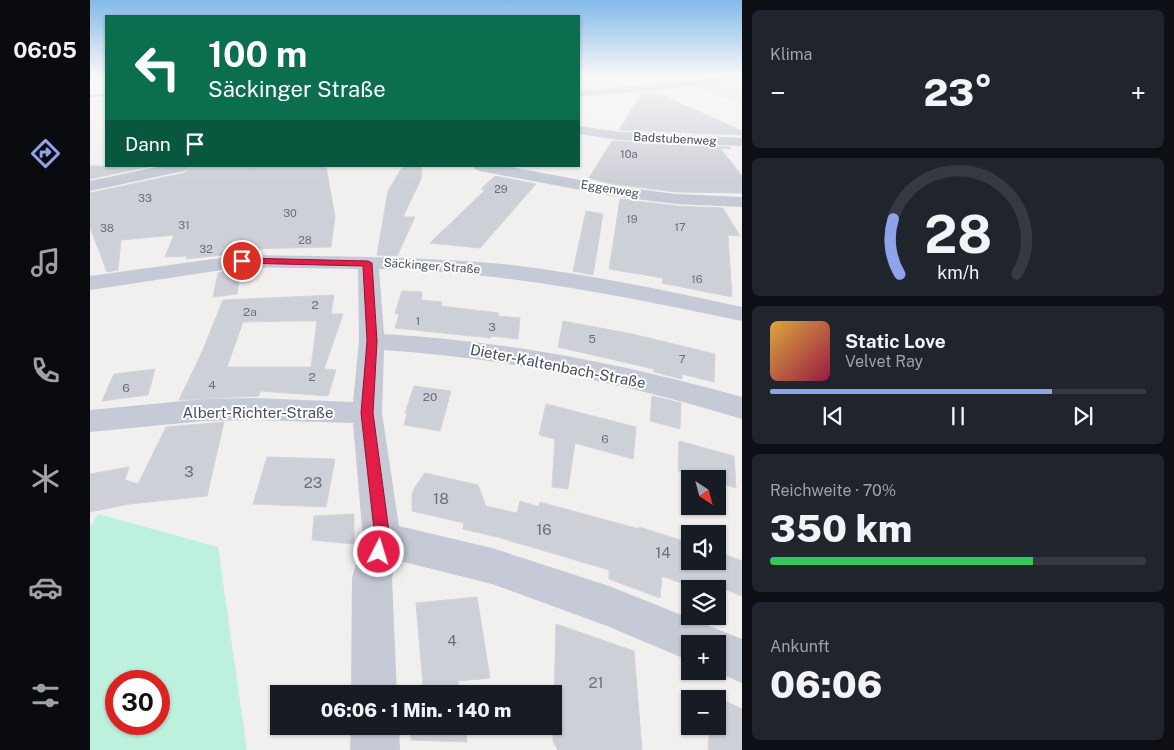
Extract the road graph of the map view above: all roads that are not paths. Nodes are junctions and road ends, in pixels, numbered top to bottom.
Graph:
1 (580, 130) edge
2 (742, 142) edge
3 (179, 167) edge
4 (485, 167) edge
5 (90, 186) edge
6 (742, 202) edge
7 (368, 263) junction
8 (90, 283) edge
9 (742, 314) edge
10 (372, 341) junction
11 (742, 408) edge
12 (367, 413) junction
13 (90, 421) edge
14 (382, 539) junction
15 (681, 636) edge
16 (726, 654) edge
17 (742, 661) edge
18 (374, 685) edge
19 (375, 735) edge
20 (375, 750) edge

1 - 2 street, Badstubenweg
3 - 5 street
4 - 6 street, Eggenweg
7 - 8 street, Säckinger Straße
7 - 9 street, Säckinger Straße
7 - 10 street
10 - 11 street, Dieter-Kaltenbach-Straße
10 - 12 street
12 - 13 street, Albert-Richter-Straße
12 - 14 street
14 - 15 street
14 - 18 street
16 - 17 street
19 - 20 street

